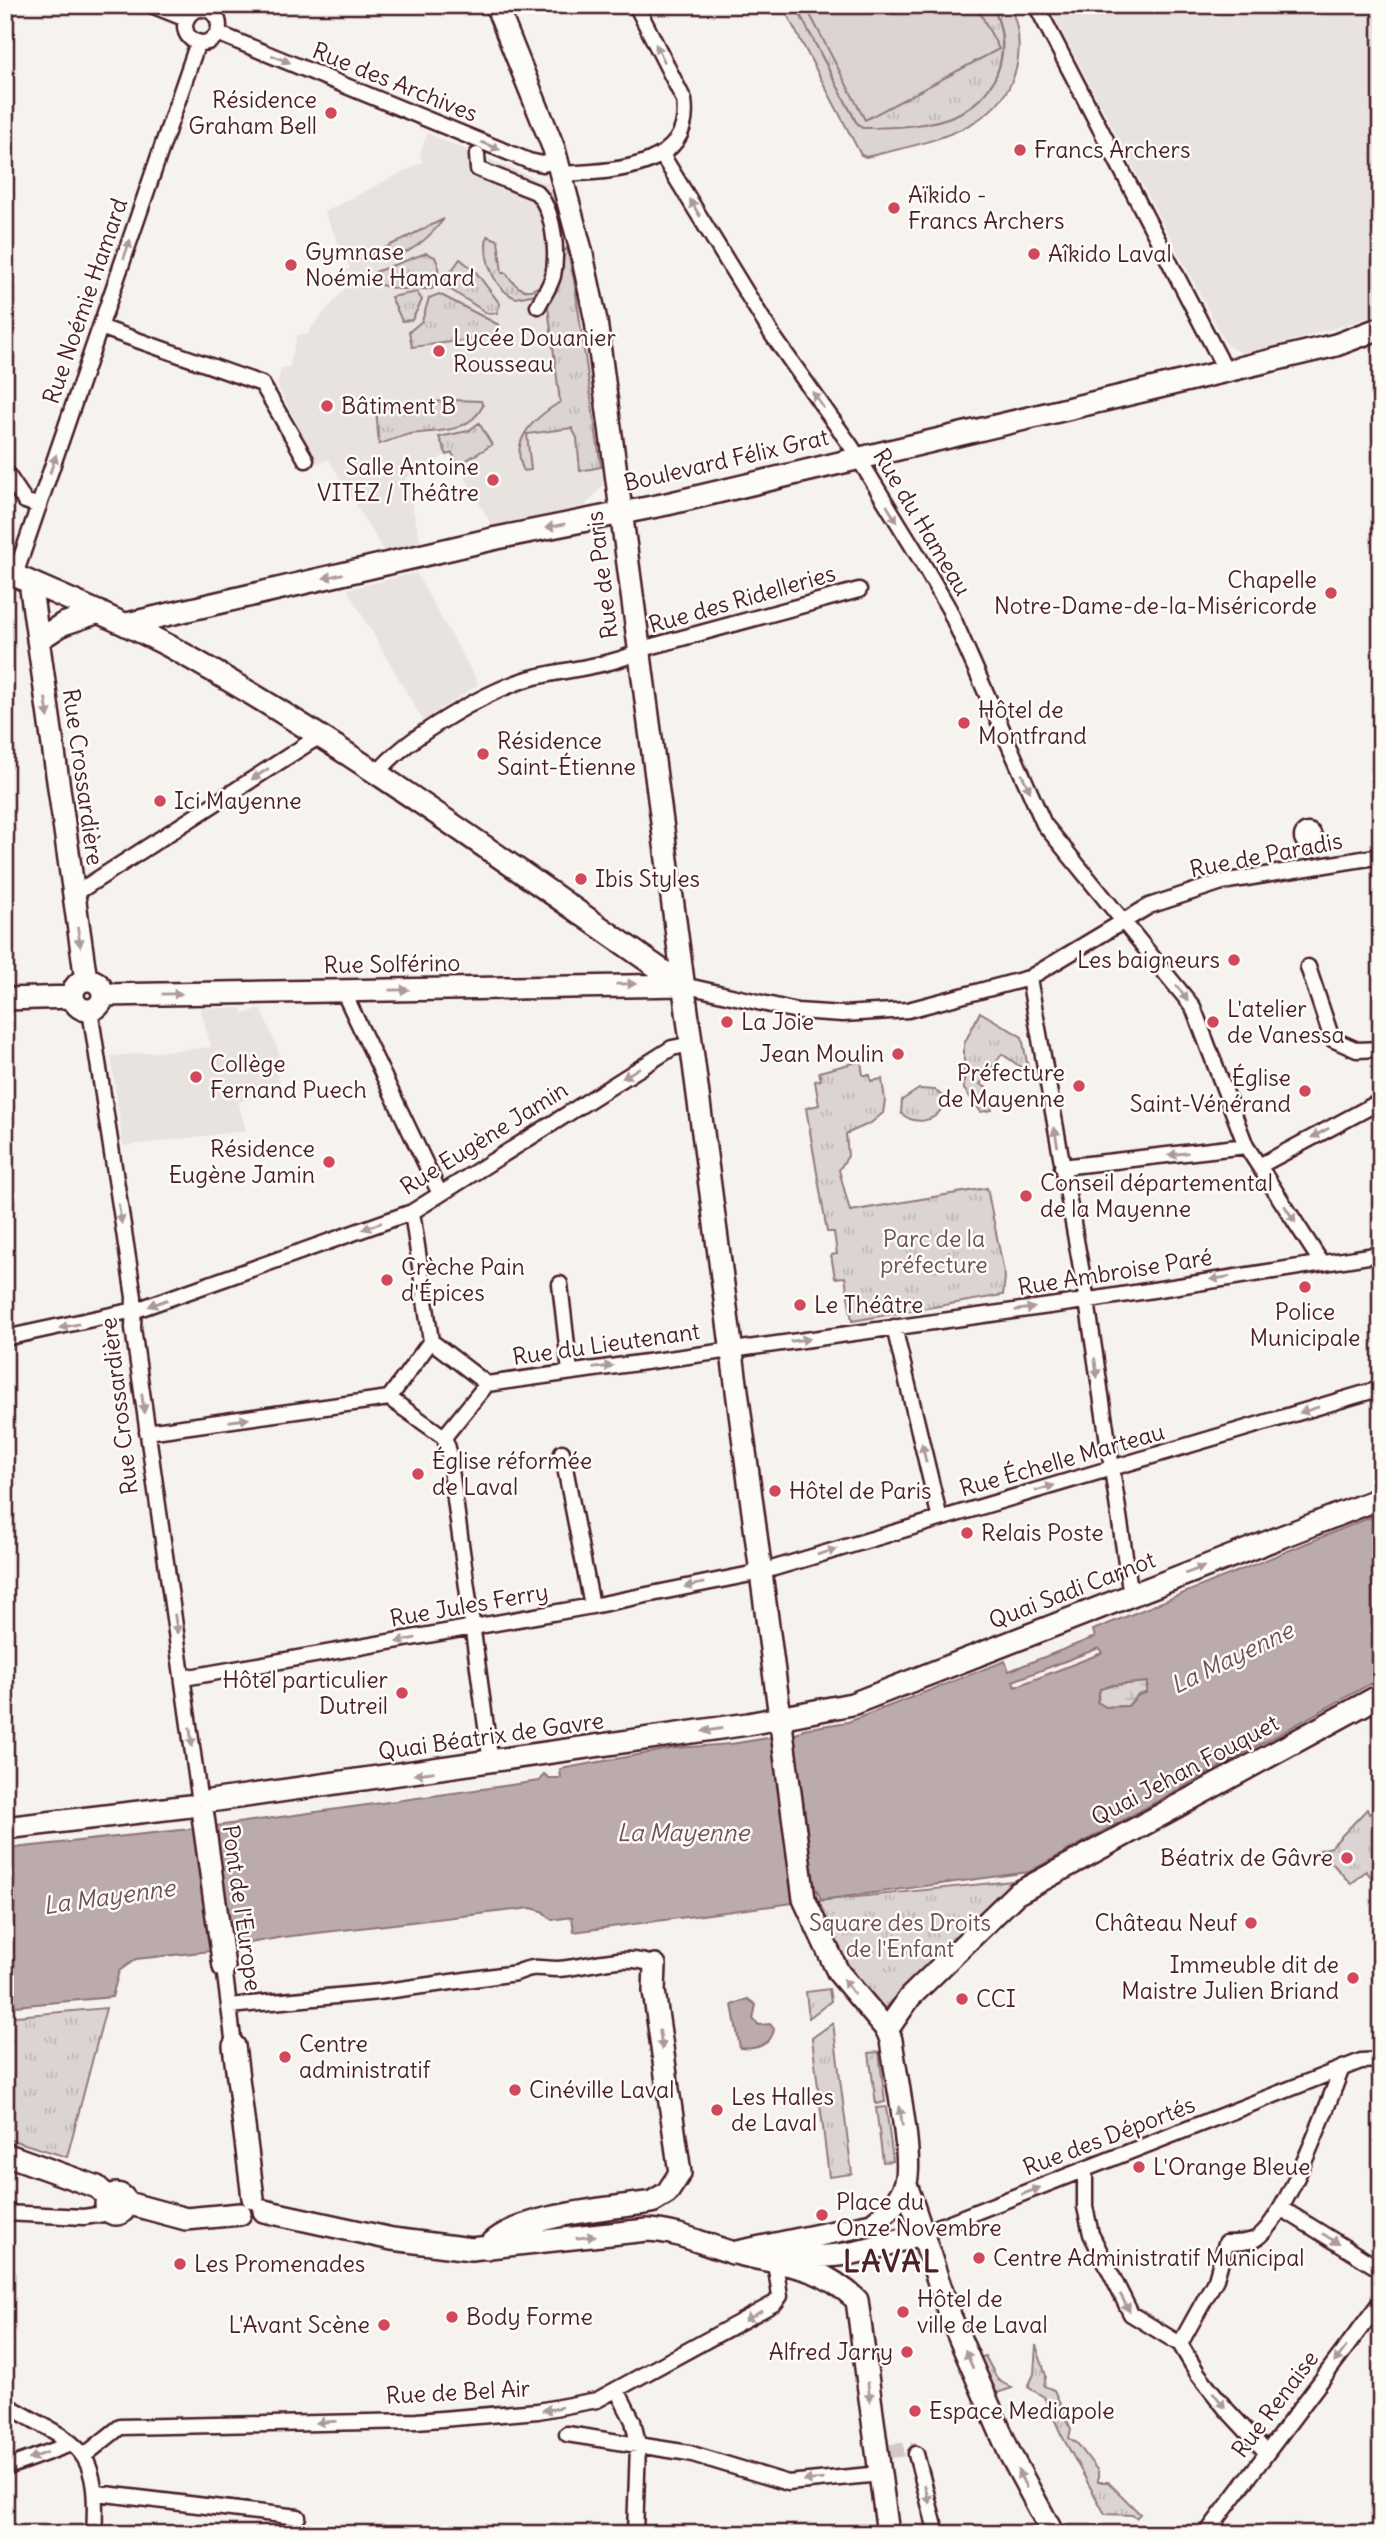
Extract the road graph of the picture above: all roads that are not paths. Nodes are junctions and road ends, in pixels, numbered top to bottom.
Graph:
1 (151, 5) edge
2 (496, 5) edge
3 (636, 5) edge
4 (1036, 5) edge
5 (209, 8) edge
6 (186, 19) junction
7 (217, 33) junction
8 (198, 42) junction
9 (477, 155) dead end
10 (662, 155) junction
11 (560, 167) junction
12 (538, 306) dead end
13 (100, 327) junction
14 (1381, 328) edge
15 (1381, 344) edge
16 (1336, 345) junction
17 (1226, 370) junction
18 (856, 456) junction
19 (306, 460) dead end
20 (5, 471) edge
21 (39, 506) junction
22 (622, 512) junction
23 (17, 576) edge
24 (859, 590) dead end
25 (232, 600) junction
26 (99, 612) junction
27 (127, 624) junction
28 (38, 640) junction
29 (171, 648) junction
30 (638, 653) junction
31 (317, 737) junction
32 (377, 774) junction
33 (1308, 843) dead end
34 (1381, 856) edge
35 (1314, 866) junction
36 (73, 895) junction
37 (1124, 920) junction
38 (1308, 967) dead end
39 (1029, 978) junction
40 (682, 985) junction
41 (343, 991) junction
42 (88, 995) junction
43 (5, 999) edge
44 (692, 1044) junction
45 (1381, 1049) edge
46 (1381, 1101) edge
47 (1246, 1146) junction
48 (1259, 1166) junction
49 (1062, 1167) junction
50 (440, 1194) junction
51 (412, 1212) junction
52 (1381, 1254) edge
53 (1321, 1262) junction
54 (560, 1284) dead end
55 (1087, 1301) junction
56 (133, 1311) junction
57 (894, 1327) junction
58 (5, 1338) edge
59 (431, 1341) junction
60 (732, 1349) junction
61 (570, 1372) junction
62 (487, 1384) junction
63 (1375, 1391) dead end
64 (389, 1398) junction
65 (147, 1432) junction
66 (444, 1437) junction
67 (562, 1452) dead end
68 (1110, 1469) junction
69 (1381, 1498) edge
70 (940, 1519) junction
71 (761, 1572) junction
72 (1131, 1595) junction
73 (592, 1606) junction
74 (473, 1628) junction
75 (184, 1678) junction
76 (1381, 1695) edge
77 (779, 1718) junction
78 (491, 1763) junction
79 (201, 1805) junction
80 (5, 1828) edge
81 (224, 1967) joint
82 (655, 1968) joint
83 (229, 2006) junction
84 (887, 2030) junction
85 (234, 2046) joint
86 (1381, 2060) edge
87 (1342, 2068) junction
88 (5, 2154) edge
89 (1085, 2170) junction
90 (905, 2184) junction
91 (115, 2205) junction
92 (252, 2208) junction
93 (1280, 2208) junction
94 (5, 2213) edge
95 (922, 2234) junction
96 (487, 2248) junction
97 (768, 2254) junction
98 (1381, 2270) edge
99 (1381, 2301) edge
100 (1180, 2344) junction
101 (618, 2392) junction
102 (5, 2404) edge
103 (567, 2434) dead end
104 (71, 2444) junction
105 (638, 2444) junction
106 (1267, 2453) junction
107 (916, 2454) dead end
108 (85, 2455) junction
109 (5, 2468) edge
110 (880, 2474) junction
111 (97, 2493) junction
112 (298, 2517) dead end
113 (94, 2534) edge
114 (635, 2534) edge
115 (888, 2534) edge
116 (937, 2534) edge
117 (1053, 2534) edge
118 (1206, 2534) edge

1 - 6 street
2 - 11 main road, Rue de Paris
10 -> 3 street
4 - 17 street
5 - 6 street
5 - 7 street
6 - 8 street
7 - 8 street
7 -> 11 street, Rue des Archives
13 -> 8 street, Rue Noémie Hamard
9 - 12 street
10 - 11 street, Rue des Archives
18 -> 10 street, Rue du Hameau
11 - 22 main road, Rue de Paris
13 - 19 street
21 -> 13 street, Rue Noémie Hamard
14 - 16 main road, Boulevard Félix Grat
15 - 16 main road, Boulevard Félix Grat
16 - 17 main road, Boulevard Félix Grat
17 - 18 main road, Boulevard Félix Grat
18 - 22 main road, Boulevard Félix Grat
18 -> 37 street, Rue du Hameau
20 - 21 street
21 - 23 street, Rue Noémie Hamard
22 -> 25 main road, Boulevard Félix Grat
22 - 30 main road, Rue de Paris
23 - 26 main road
23 - 28 main road, Rue Crossardière
24 - 30 street, Rue des Ridelleries
25 - 27 main road, Boulevard Félix Grat
25 - 29 main road
26 - 27 main road
26 - 28 main road
27 - 29 main road
28 -> 36 main road, Rue Crossardière
29 - 31 main road
30 - 32 street, Rue des Ridelleries
30 - 40 main road, Rue de Paris
31 - 32 main road
31 -> 36 street
32 - 40 main road
33 - 35 street
34 - 35 street, Rue de Paradis
35 - 37 street, Rue de Paradis
36 -> 42 main road, Rue Crossardière
37 - 39 street, Rue de Paradis
37 -> 47 street, Rue du Hameau
38 - 45 street
39 - 40 street, Rue de Paradis
49 -> 39 street
41 -> 40 main road, Rue Solférino
40 - 44 main road, Rue de Paris
42 -> 41 main road, Rue Solférino
41 - 50 street
42 - 43 main road, Rue Solférino
42 -> 56 street, Rue Crossardière
44 -> 50 street, Rue Eugène Jamin
44 - 60 main road, Rue de Paris
46 -> 48 street
47 - 48 street, Rue du Hameau
47 -> 49 street
48 -> 53 street, Rue du Hameau
49 - 55 street
50 - 51 street, Rue Eugène Jamin
51 -> 56 street, Rue Eugène Jamin
51 - 59 street
52 - 53 street, Rue Ambroise Paré
53 -> 55 street, Rue Ambroise Paré
54 - 61 street
57 -> 55 street, Rue Ambroise Paré
55 -> 68 street
56 -> 58 street, Rue Eugène Jamin
56 -> 65 street, Rue Crossardière
60 -> 57 street, Rue Ambroise Paré
70 -> 57 street
59 - 62 street
59 - 64 street
61 -> 60 street, Rue du Lieutenant
60 - 71 main road, Rue de Paris
61 - 62 street, Rue du Lieutenant
62 - 66 street
63 -> 68 street, Rue Échelle Marteau
65 -> 64 street
64 - 66 street
65 -> 75 street, Rue Crossardière
66 - 74 street
67 - 73 street
70 -> 68 street, Rue Échelle Marteau
68 - 72 street
72 -> 69 main road, Quai Sadi Carnot
71 -> 70 street, Rue Échelle Marteau
71 -> 73 street, Rue Jules Ferry
71 - 77 main road, Rue de Paris
72 - 77 main road, Quai Sadi Carnot
73 - 74 street, Rue Jules Ferry
74 -> 75 street, Rue Jules Ferry
74 - 78 street
75 -> 79 street, Rue Crossardière
76 - 84 main road, Quai Jehan Fouquet
77 -> 78 main road, Quai Béatrix de Gavre
84 -> 77 main road, Rue de Paris
78 -> 79 main road, Quai Béatrix de Gavre
79 - 80 main road, Quai Béatrix de Gavre
79 - 81 main road, Pont de l'Europe
81 - 83 street, Pont de l'Europe
82 - 83 street
82 -> 96 main road
83 - 85 street, Pont de l'Europe
90 -> 84 main road
85 - 92 main road
86 - 87 street, Rue des Déportés
87 - 89 street, Rue des Déportés
87 - 93 street
88 - 91 main road
95 -> 89 street, Rue des Déportés
89 -> 100 street
90 - 95 main road
90 - 97 main road
91 - 92 main road
91 - 94 street
92 - 96 main road
93 -> 98 street
93 - 100 street
95 - 97 main road
117 -> 95 main road
96 -> 97 main road
97 -> 101 street, Rue de Bel Air
97 -> 110 main road
99 -> 106 street, Rue Renaise
100 -> 106 street
101 - 105 street
101 -> 108 street, Rue de Bel Air
102 - 104 street
103 - 105 street
104 - 108 street
104 -> 109 street
110 -> 105 street
105 - 114 street
106 - 118 street, Rue Renaise
107 -> 116 street
108 - 111 street
110 - 115 main road
111 - 112 street
111 - 113 street

